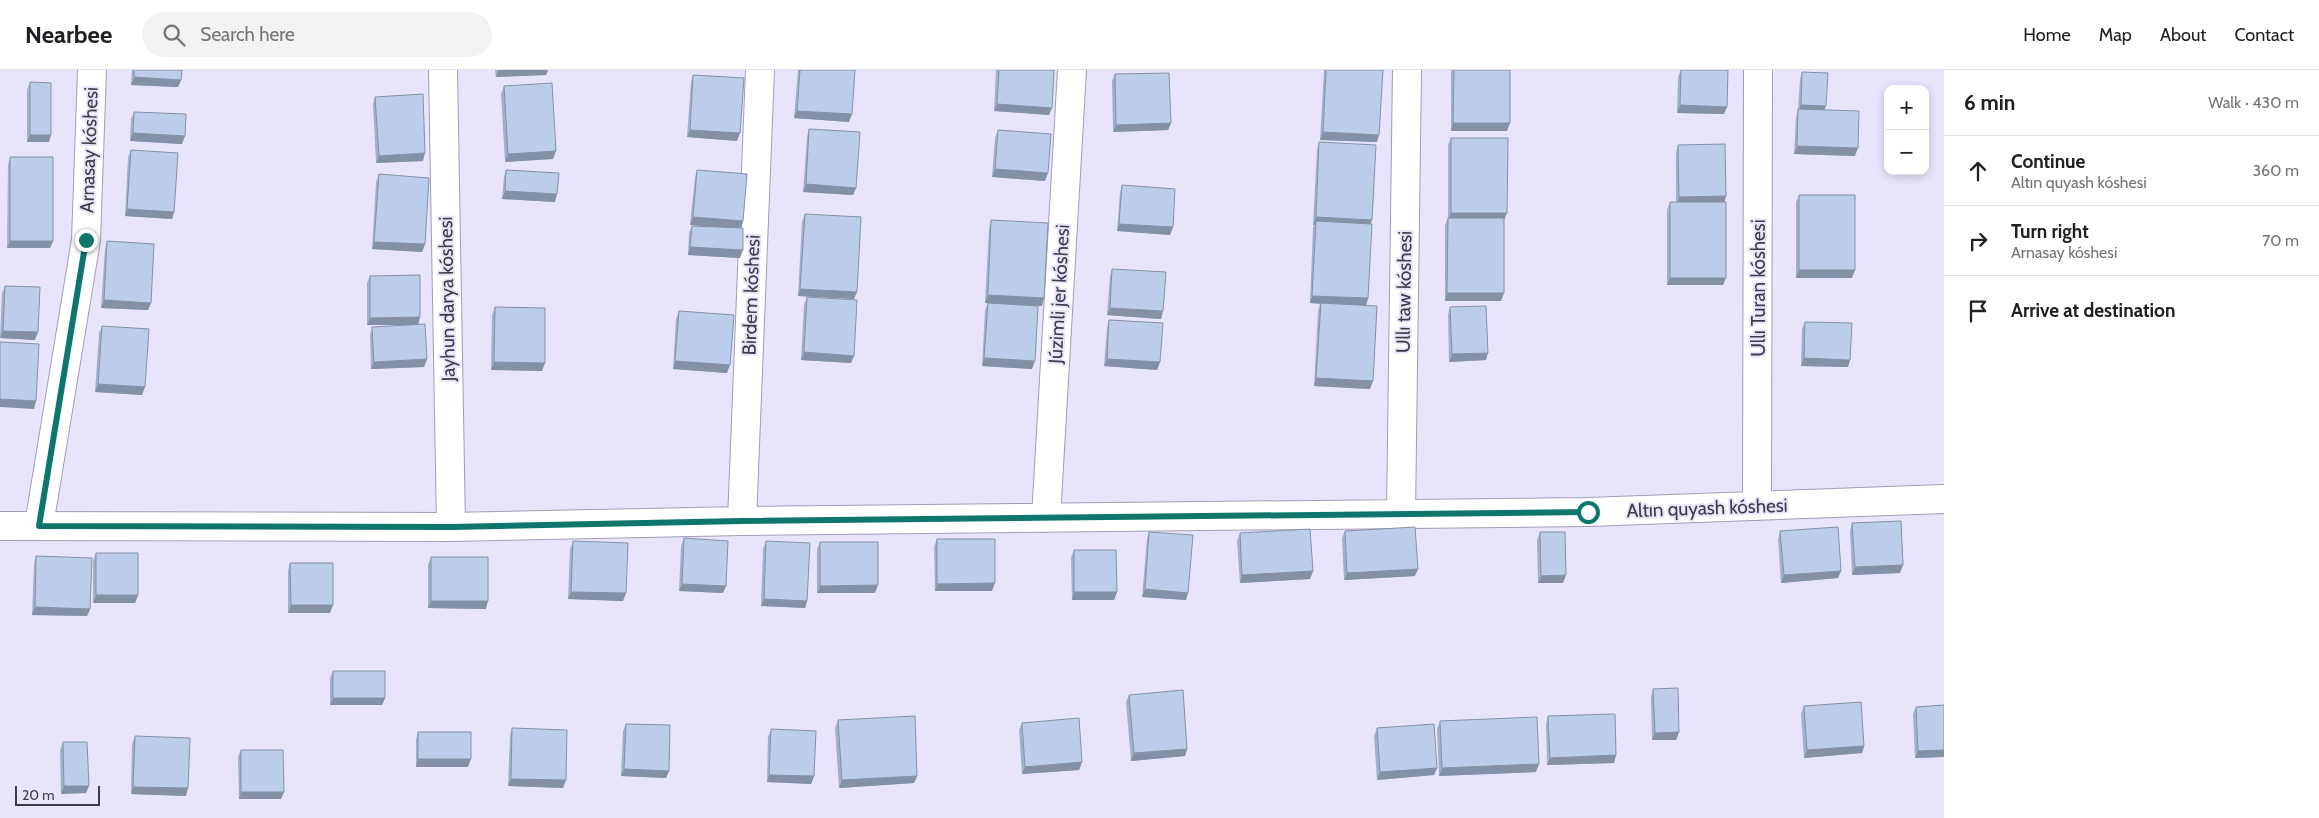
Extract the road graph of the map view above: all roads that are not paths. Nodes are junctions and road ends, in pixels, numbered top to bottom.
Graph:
1 (92, 70) edge
2 (443, 70) edge
3 (760, 70) edge
4 (1072, 70) edge
5 (1407, 70) edge
6 (1758, 70) edge
7 (1944, 499) edge
8 (1757, 506) junction
9 (1401, 514) junction
10 (1046, 518) junction
11 (742, 521) junction
12 (0, 526) edge
13 (39, 526) junction
14 (451, 527) junction

1 - 13 street, Arnasay kóshesi
2 - 14 street, Jayhun darya kóshesi
3 - 11 street, Birdem kóshesi
4 - 10 street, Júzimli jer kóshesi
5 - 9 street, Ullı taw kóshesi
6 - 8 street, Ullı Turan kóshesi
7 - 8 street, Altın quyash kóshesi
8 - 9 street, Altın quyash kóshesi
9 - 10 street, Altın quyash kóshesi
10 - 11 street, Altın quyash kóshesi
11 - 14 street, Altın quyash kóshesi
12 - 13 street, Altın quyash kóshesi
13 - 14 street, Altın quyash kóshesi

